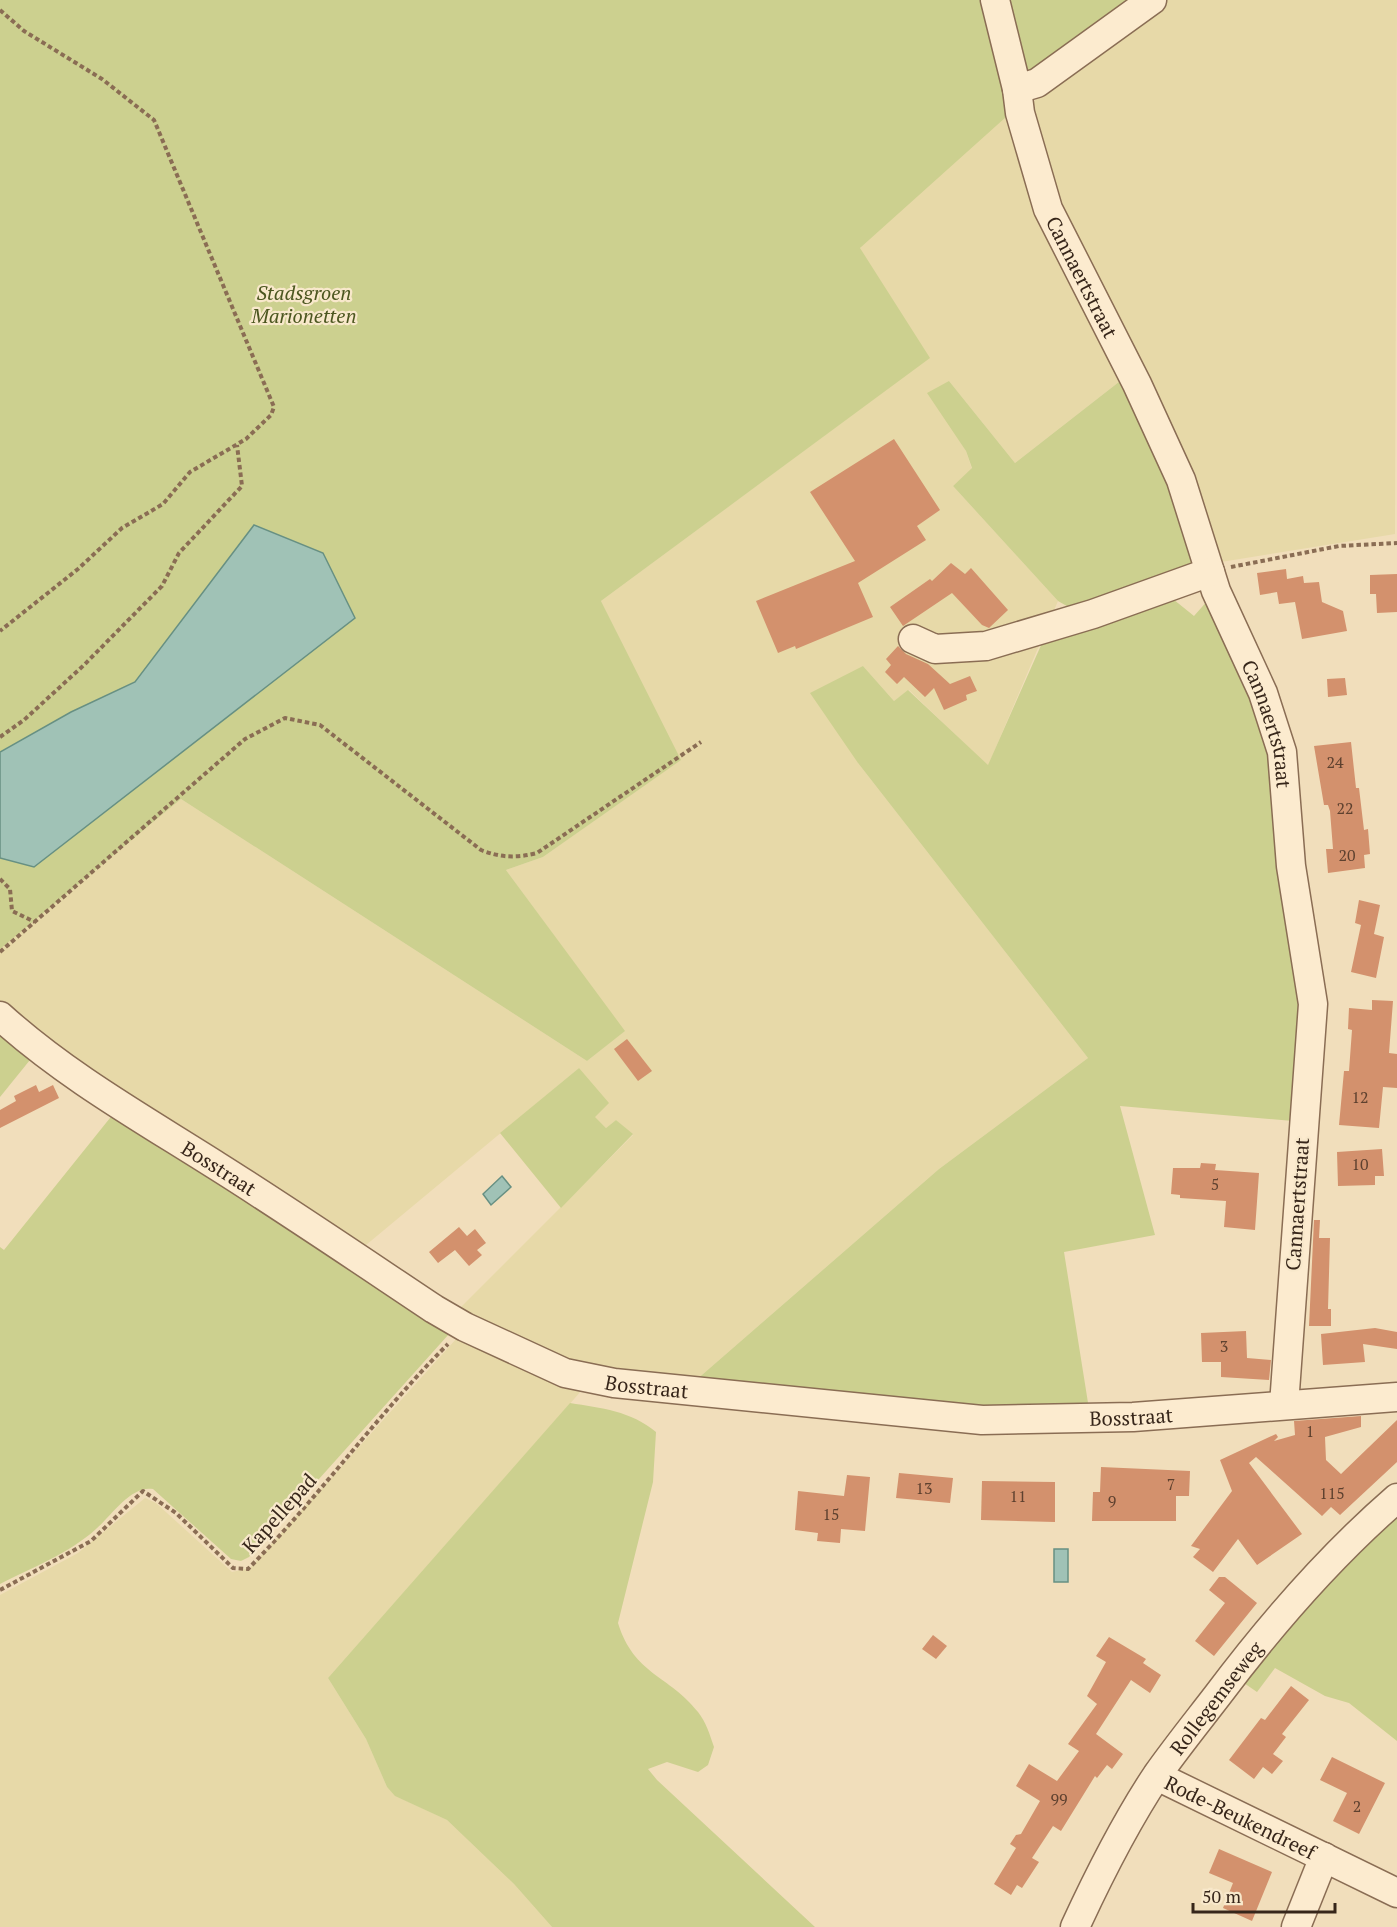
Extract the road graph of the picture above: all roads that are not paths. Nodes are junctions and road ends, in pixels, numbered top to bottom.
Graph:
1 (995, 0) edge
2 (1152, 0) edge
3 (1017, 89) junction
4 (1210, 572) junction
5 (913, 639) dead end
6 (0, 1016) edge
7 (1397, 1397) edge
8 (1284, 1405) junction
9 (1397, 1498) edge
10 (1157, 1776) junction
11 (1324, 1857) junction
12 (1397, 1893) edge
13 (1075, 1927) edge
14 (1296, 1927) edge

1 - 3 street, Cannaertstraat
2 - 3 street
3 - 4 street, Cannaertstraat
4 - 5 street
4 - 8 street, Cannaertstraat
6 - 8 street, Bosstraat
7 - 8 street, Bosstraat
9 - 10 street, Rollegemseweg
10 - 11 street, Rode-Beukendreef
10 - 13 street, Rollegemseweg
11 - 12 street, Rode-Beukendreef
11 - 14 street, Rode-Beukendreef

